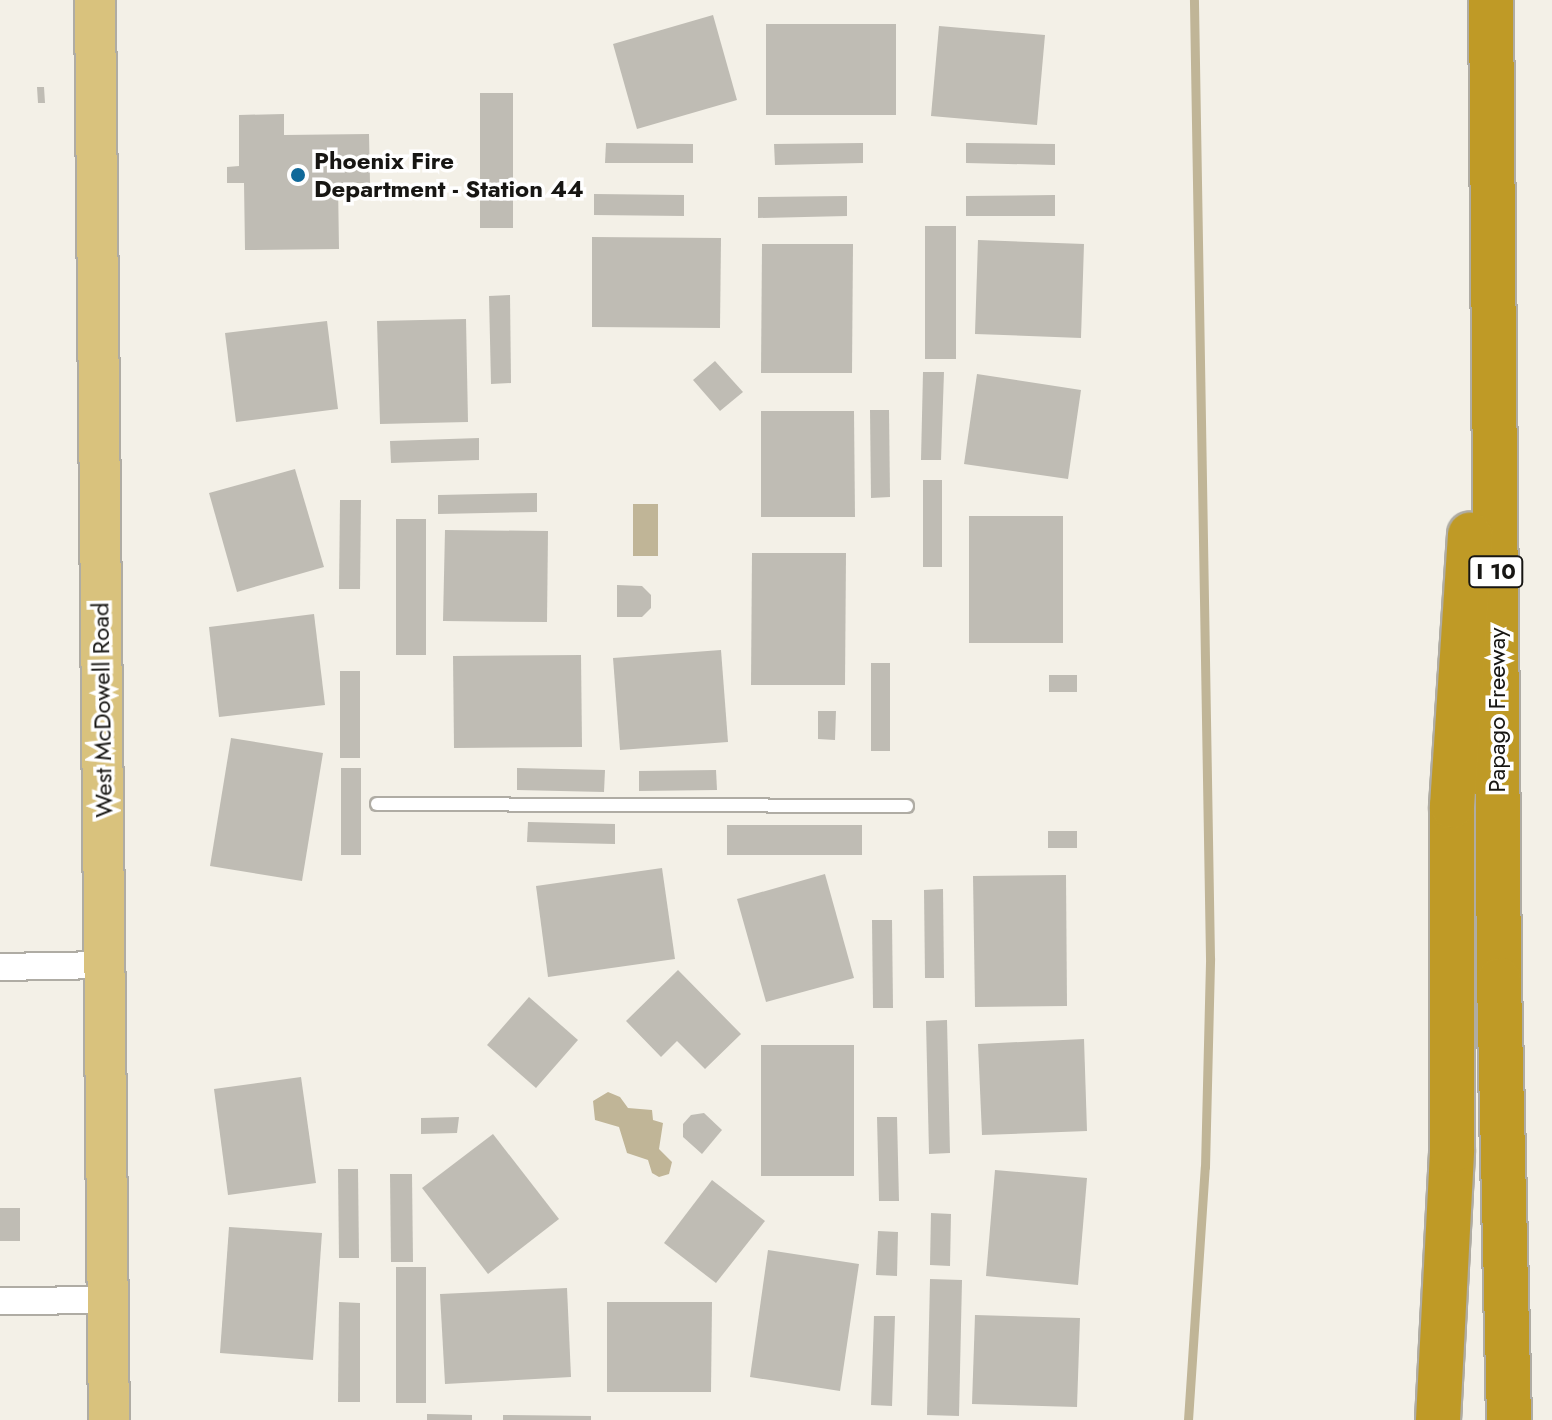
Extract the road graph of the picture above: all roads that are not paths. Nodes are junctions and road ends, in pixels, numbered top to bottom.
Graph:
1 (95, 0) edge
2 (1491, 0) edge
3 (1494, 165) junction
4 (377, 804) dead end
5 (907, 806) dead end
6 (105, 965) junction
7 (0, 967) edge
8 (108, 1300) junction
9 (0, 1301) edge
10 (109, 1420) edge
11 (1438, 1420) edge
12 (1509, 1420) edge

1 - 6 main road, West McDowell Road
2 - 3 highway, Papago Freeway / I 10
3 - 11 highway
3 - 12 highway, Papago Freeway / I 10
4 - 5 lane
6 - 7 street
6 - 8 main road, West McDowell Road
8 - 9 street
8 - 10 main road, West McDowell Road

